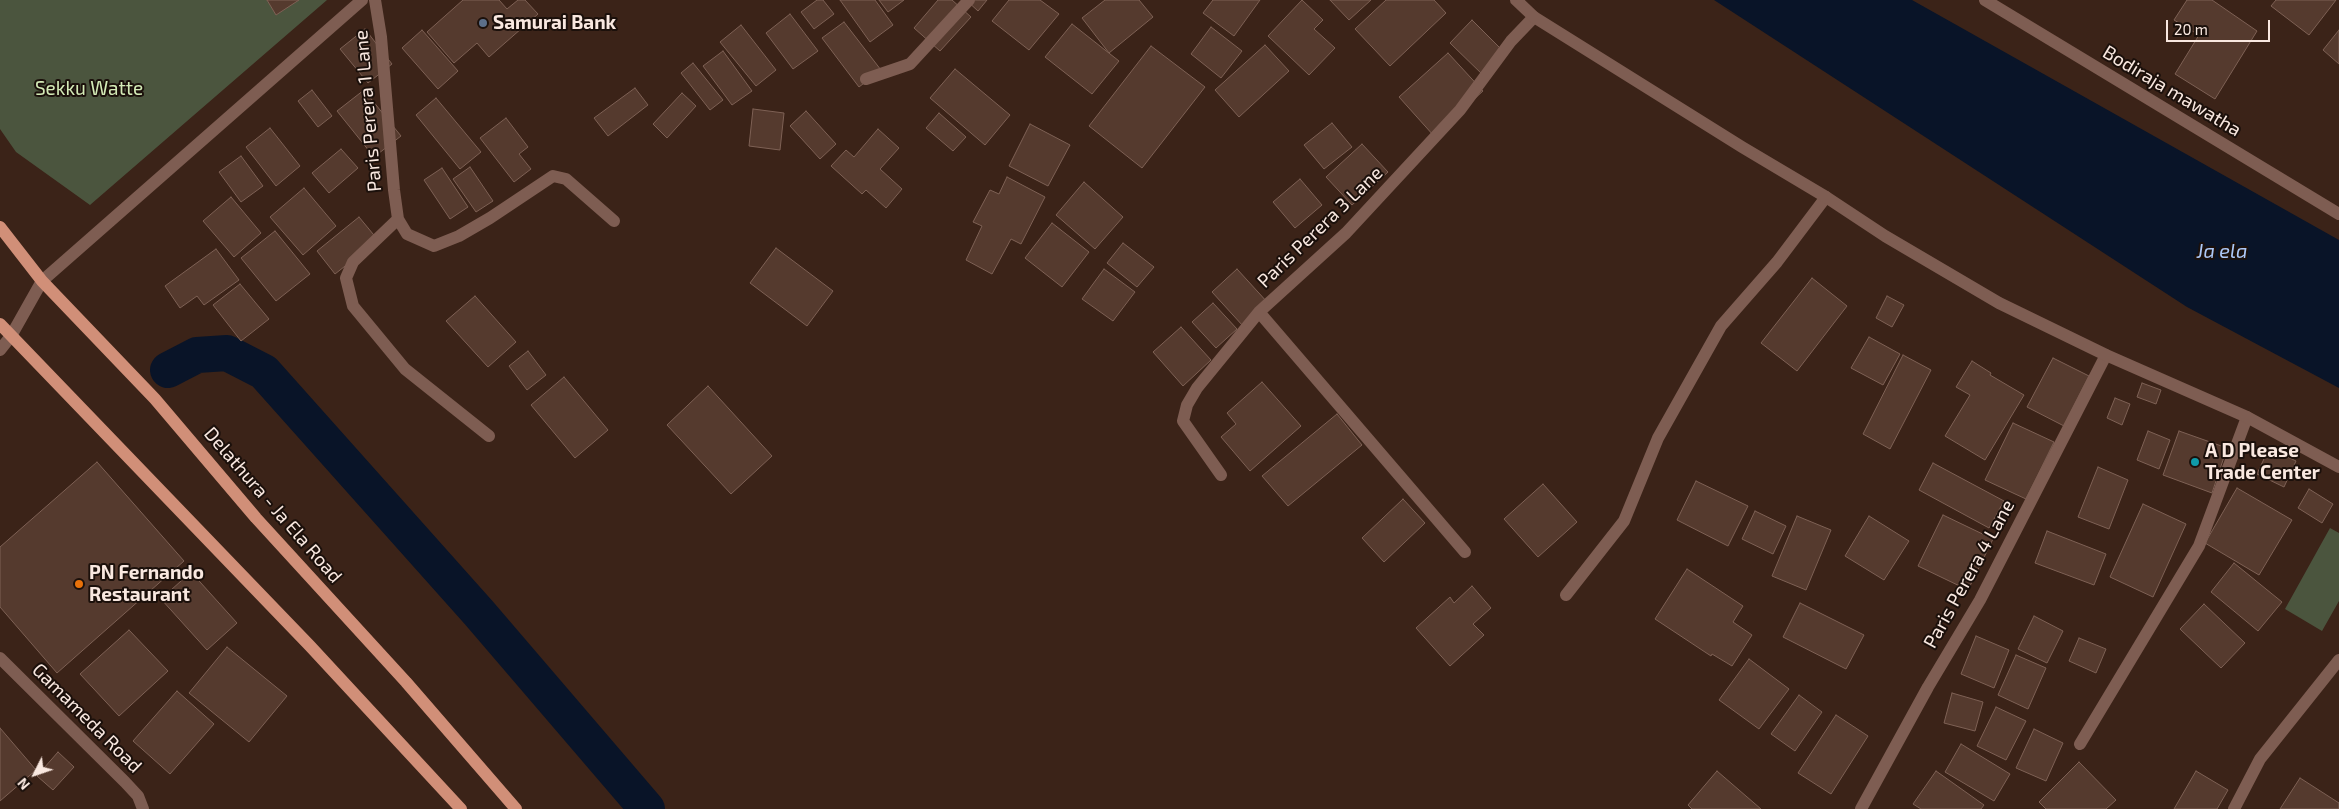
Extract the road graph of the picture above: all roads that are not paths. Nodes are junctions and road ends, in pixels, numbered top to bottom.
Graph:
1 (362, 0) edge
2 (375, 0) edge
3 (970, 0) edge
4 (1516, 0) edge
5 (1985, 0) edge
6 (1534, 17) junction
7 (866, 79) dead end
8 (1826, 198) junction
9 (2339, 214) edge
10 (398, 219) junction
11 (614, 222) dead end
12 (0, 227) edge
13 (42, 281) junction
14 (1259, 312) junction
15 (0, 324) edge
16 (11, 336) junction
17 (0, 350) edge
18 (2106, 355) junction
19 (2247, 417) junction
20 (489, 436) dead end
21 (2339, 467) edge
22 (1221, 475) dead end
23 (1465, 552) dead end
24 (1566, 595) dead end
25 (0, 658) edge
26 (2339, 660) edge
27 (2080, 744) dead end
28 (143, 809) edge
29 (461, 809) edge
30 (516, 809) edge
31 (1861, 809) edge
32 (2234, 809) edge

1 - 13 street
2 - 10 street, Paris Perera 1 Lane
3 - 7 street
4 - 6 street
5 - 9 street, Bodiraja mawatha
6 - 8 street
6 - 14 street, Paris Perera 3 Lane
8 - 18 street
8 - 24 street
10 - 11 street
10 - 20 street
12 - 13 main road, Delathura - Ja Ela Road
13 - 16 street
13 - 30 main road, Delathura - Ja Ela Road
14 - 22 street, Paris Perera 3 Lane
14 - 23 street
15 - 16 main road
16 - 17 street
16 - 29 main road
18 - 19 street
18 - 31 street, Paris Perera 4 Lane
19 - 21 street
19 - 27 street
25 - 28 street, Gamameda Road
26 - 32 street

